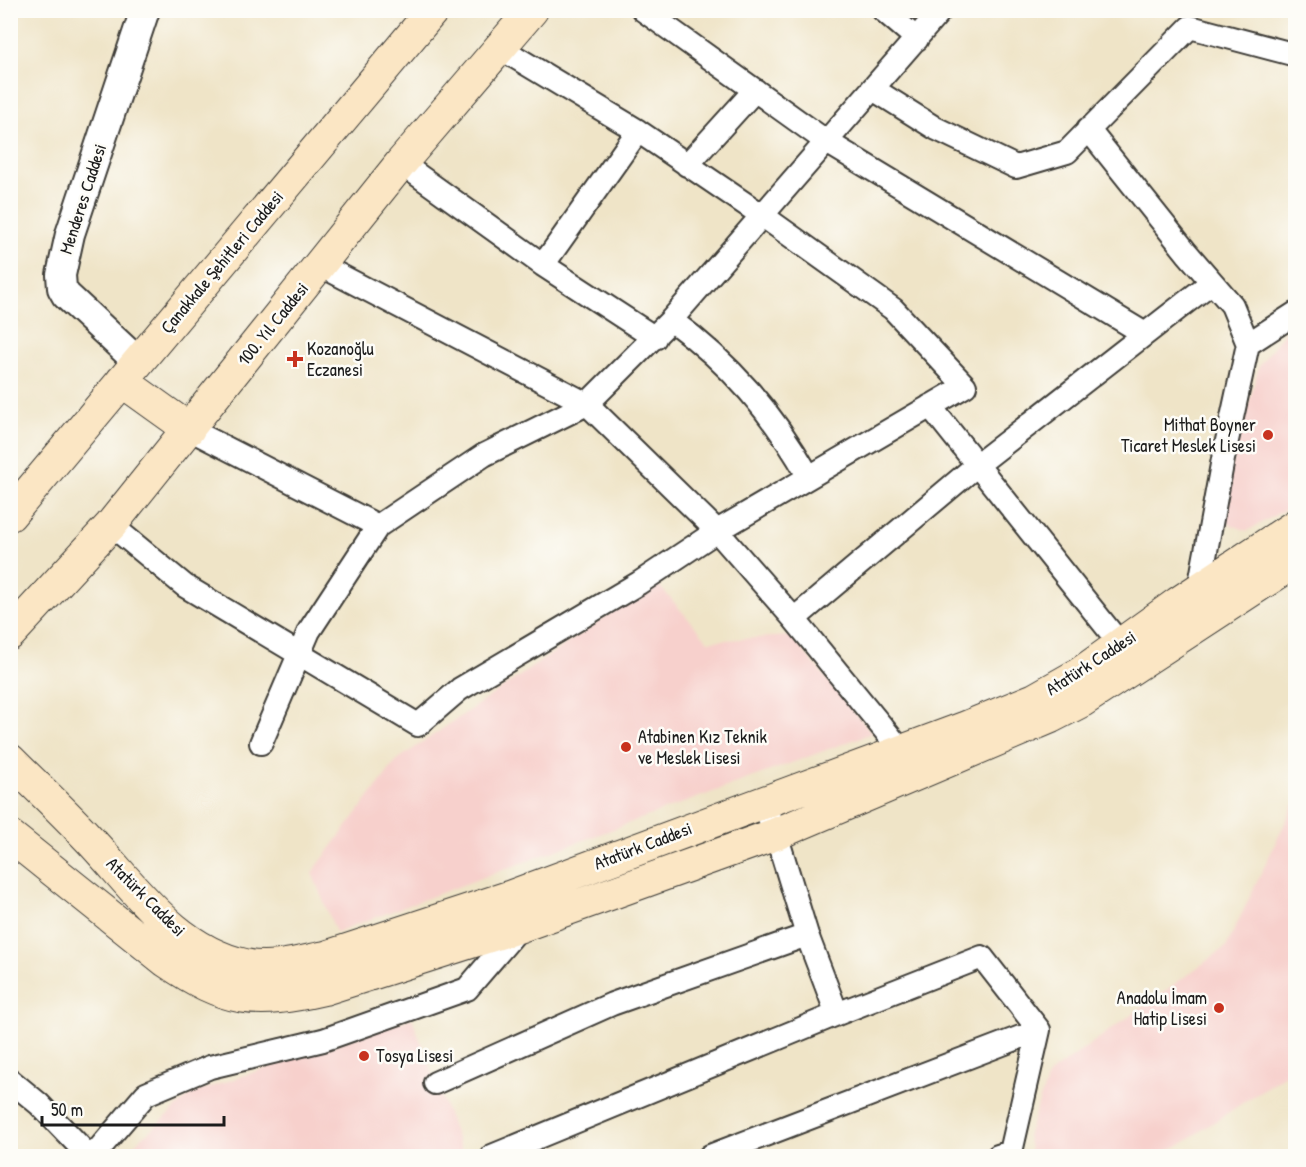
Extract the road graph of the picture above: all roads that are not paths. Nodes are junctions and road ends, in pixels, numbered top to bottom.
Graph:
1 (145, 10) edge
2 (433, 10) edge
3 (532, 10) edge
4 (643, 10) edge
5 (883, 10) edge
6 (941, 10) edge
7 (917, 39) junction
8 (500, 48) junction
9 (1295, 61) edge
10 (873, 89) junction
11 (755, 90) junction
12 (1088, 129) junction
13 (638, 131) junction
14 (827, 142) junction
15 (401, 164) junction
16 (687, 165) junction
17 (763, 216) junction
18 (320, 265) junction
19 (543, 265) junction
20 (1212, 282) junction
21 (1296, 313) edge
22 (671, 320) junction
23 (1145, 334) junction
24 (655, 338) junction
25 (1248, 344) junction
26 (130, 371) junction
27 (586, 404) junction
28 (930, 406) junction
29 (189, 429) junction
30 (977, 465) junction
31 (809, 477) junction
32 (10, 515) edge
33 (111, 525) junction
34 (1296, 525) edge
35 (378, 526) junction
36 (717, 531) junction
37 (1296, 561) edge
38 (1199, 589) junction
39 (794, 619) junction
40 (10, 634) edge
41 (1121, 645) junction
42 (299, 654) junction
43 (261, 743) dead end
44 (901, 750) junction
45 (10, 760) edge
46 (762, 801) junction
47 (776, 834) junction
48 (10, 836) edge
49 (509, 897) junction
50 (521, 926) junction
51 (807, 935) junction
52 (837, 1014) junction
53 (1039, 1030) junction
54 (10, 1080) edge
55 (435, 1083) dead end
56 (91, 1156) edge
57 (492, 1156) edge
58 (710, 1156) edge
59 (998, 1156) edge

1 - 26 street, Menderes Caddesi
2 - 26 main road, Çanakkale Şehitleri Caddesi
3 - 8 main road, 100. Yıl Caddesi
4 - 11 street
5 - 7 street
6 - 7 street
7 - 10 street
8 - 13 street
8 - 15 main road, 100. Yıl Caddesi
9 - 12 street
10 - 12 street
10 - 14 street
11 - 14 street
11 - 16 street
12 - 20 street
13 - 16 street
13 - 19 street
14 - 17 street
14 - 23 street
15 - 18 main road, 100. Yıl Caddesi
15 - 19 street
16 - 17 street
17 - 22 street
17 - 28 street
18 - 27 street
18 - 29 main road, 100. Yıl Caddesi
19 - 24 street
20 - 23 street
20 - 25 street
21 - 25 street
22 - 24 street
22 - 31 street
23 - 30 street
24 - 27 street
25 - 38 street
26 - 29 main road
26 - 32 main road, Çanakkale Şehitleri Caddesi
27 - 35 street
27 - 36 street
28 - 30 street
28 - 31 street
29 - 33 main road, 100. Yıl Caddesi
29 - 35 street
30 - 39 street
30 - 41 street
31 - 36 street
33 - 40 main road, 100. Yıl Caddesi
33 - 42 street
34 - 38 main road, Atatürk Caddesi
35 - 42 street
36 - 39 street
36 - 42 street
37 - 47 main road, Atatürk Caddesi
38 - 41 main road, Atatürk Caddesi
39 - 44 street
41 - 44 main road, Atatürk Caddesi
42 - 43 street
44 - 46 main road, Atatürk Caddesi
45 - 49 main road, Atatürk Caddesi
46 - 47 street
46 - 49 main road, Atatürk Caddesi
47 - 50 main road, Atatürk Caddesi
47 - 51 street
48 - 50 main road, Atatürk Caddesi
49 - 50 street
50 - 56 street
51 - 52 street
51 - 55 street
52 - 53 street
52 - 57 street
53 - 58 street
53 - 59 street
54 - 56 street

